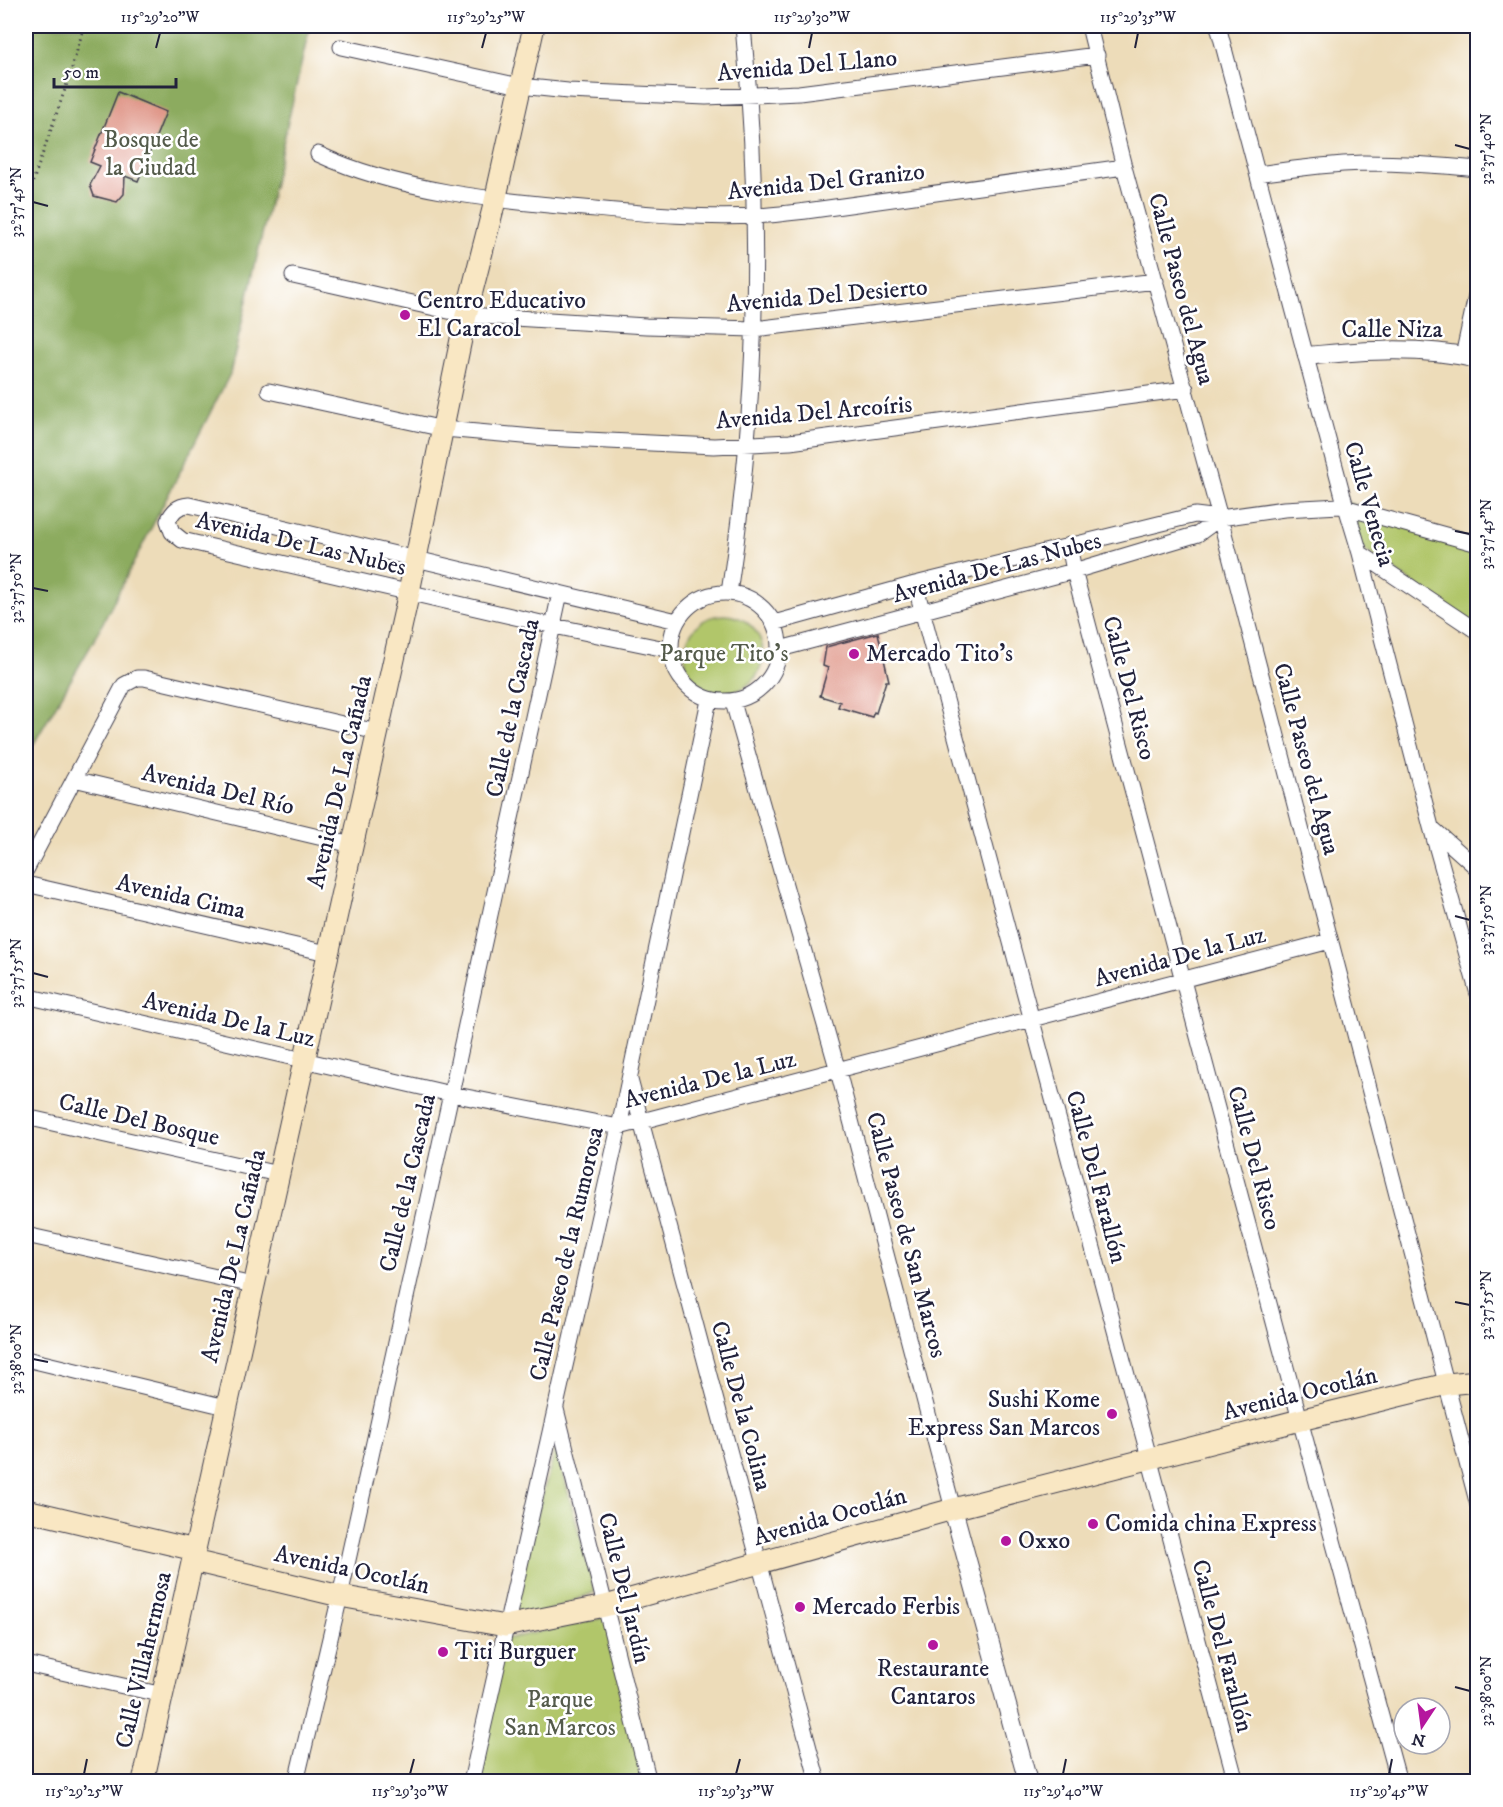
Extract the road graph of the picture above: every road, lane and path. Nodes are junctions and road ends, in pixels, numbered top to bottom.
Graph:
1 (84, 26) edge
2 (534, 26) edge
3 (743, 26) edge
4 (1089, 26) edge
5 (1218, 26) edge
6 (341, 48) dead end
7 (1097, 55) junction
8 (520, 86) junction
9 (750, 96) junction
10 (318, 154) dead end
11 (1124, 167) junction
12 (1478, 169) edge
13 (1258, 174) junction
14 (26, 192) edge
15 (495, 201) junction
16 (755, 216) junction
17 (293, 276) dead end
18 (1156, 281) junction
19 (1478, 287) edge
20 (466, 315) junction
21 (754, 329) junction
22 (1307, 356) junction
23 (1470, 358) edge
24 (1186, 389) junction
25 (269, 391) dead end
26 (444, 429) junction
27 (748, 446) junction
28 (1346, 507) junction
29 (1220, 518) junction
30 (1478, 544) edge
31 (1069, 545) junction
32 (1360, 553) junction
33 (416, 559) junction
34 (1074, 571) junction
35 (915, 584) junction
36 (409, 592) junction
37 (560, 593) junction
38 (729, 593) junction
39 (922, 612) junction
40 (677, 621) junction
41 (774, 623) junction
42 (554, 626) junction
43 (1478, 632) edge
44 (780, 649) junction
45 (670, 650) junction
46 (709, 700) junction
47 (733, 702) junction
48 (377, 732) junction
49 (74, 779) junction
50 (1431, 827) junction
51 (352, 845) junction
52 (1478, 869) edge
53 (26, 870) edge
54 (26, 884) edge
55 (1330, 941) junction
56 (327, 953) junction
57 (1183, 978) junction
58 (1478, 994) edge
59 (26, 996) edge
60 (1031, 1020) junction
61 (305, 1060) junction
62 (838, 1071) junction
63 (629, 1078) junction
64 (451, 1094) junction
65 (26, 1117) edge
66 (642, 1121) junction
67 (619, 1127) junction
68 (278, 1174) junction
69 (26, 1235) edge
70 (253, 1285) junction
71 (26, 1359) edge
72 (1478, 1381) edge
73 (1447, 1384) junction
74 (555, 1405) junction
75 (226, 1407) junction
76 (1300, 1420) junction
77 (1148, 1459) junction
78 (1478, 1504) edge
79 (953, 1509) junction
80 (26, 1510) edge
81 (194, 1556) junction
82 (760, 1563) junction
83 (340, 1596) junction
84 (604, 1606) junction
85 (505, 1626) junction
86 (26, 1664) edge
87 (163, 1695) junction
88 (143, 1782) edge
89 (296, 1782) edge
90 (471, 1782) edge
91 (650, 1782) edge
92 (818, 1782) edge
93 (1028, 1782) edge
94 (1236, 1782) edge
95 (1399, 1782) edge

1 - 14 path
2 - 8 main road, Avenida De La Cañada
3 - 9 street
4 - 7 street, Calle Paseo del Agua
5 - 13 street, Calle Venecia
6 - 8 street, Avenida Del Llano
7 - 9 street, Avenida Del Llano
7 - 11 street, Calle Paseo del Agua
8 - 9 street, Avenida Del Llano
8 - 15 main road, Avenida De La Cañada
9 - 16 street
10 - 15 street, Avenida Del Granizo
11 - 16 street, Avenida Del Granizo
11 - 18 street, Calle Paseo del Agua
12 - 13 street
13 - 22 street, Calle Venecia
15 - 16 street, Avenida Del Granizo
15 - 20 main road, Avenida De La Cañada
16 - 21 street
17 - 20 street, Avenida Del Desierto
18 - 21 street, Avenida Del Desierto
18 - 24 street, Calle Paseo del Agua
19 - 23 street
20 - 21 street, Avenida Del Desierto
20 - 26 main road, Avenida De La Cañada
21 - 27 street
22 - 23 street, Calle Niza
22 - 28 street, Calle Venecia
24 - 27 street, Avenida Del Arcoíris
24 - 29 street, Calle Paseo del Agua
25 - 26 street, Avenida Del Arcoíris
26 - 27 street, Avenida Del Arcoíris
26 - 33 main road, Avenida De La Cañada
27 - 38 street
28 - 29 street, Avenida De Las Nubes
28 - 30 street, Avenida De Las Nubes
28 - 32 street, Calle Venecia
29 - 31 street, Avenida De Las Nubes
29 - 34 street, Avenida De Las Nubes
29 - 55 street, Calle Paseo del Agua
31 - 34 street, Calle Del Risco
31 - 35 street, Avenida De Las Nubes
32 - 43 street
32 - 50 street, Calle Venecia
33 - 36 main road, Avenida De La Cañada
33 - 36 street, Avenida De Las Nubes
33 - 37 street, Avenida De Las Nubes
34 - 39 street, Avenida De Las Nubes
34 - 57 street, Calle Del Risco
35 - 39 street, Calle Del Farallón
35 - 41 street, Avenida De Las Nubes
36 - 42 street, Avenida De Las Nubes
36 - 48 main road, Avenida De La Cañada
37 - 40 street, Avenida De Las Nubes
37 - 42 street, Calle de la Cascada
38 - 40 street
38 - 41 street
39 - 44 street, Avenida De Las Nubes
39 - 60 street, Calle Del Farallón
40 - 45 street
41 - 44 street
42 - 45 street, Avenida De Las Nubes
42 - 64 street, Calle de la Cascada
44 - 47 street
45 - 46 street
46 - 47 street
46 - 63 street, Calle Paseo de la Rumorosa
47 - 62 street, Calle Paseo de San Marcos
48 - 49 street
48 - 51 main road, Avenida De La Cañada
49 - 51 street, Avenida Del Río
49 - 53 street
50 - 52 street
50 - 58 street, Calle Venecia
51 - 56 main road, Avenida De La Cañada
54 - 56 street, Avenida Cima
55 - 57 street, Avenida De la Luz
55 - 73 street, Calle Paseo del Agua
56 - 61 main road, Avenida De La Cañada
57 - 60 street, Avenida De la Luz
57 - 76 street, Calle Del Risco
59 - 61 street, Avenida De la Luz
60 - 62 street, Avenida De la Luz
60 - 77 street, Calle Del Farallón
61 - 64 street, Avenida De la Luz
61 - 68 main road, Avenida De La Cañada
62 - 66 street, Avenida De la Luz
62 - 79 street, Calle Paseo de San Marcos
63 - 66 street, Calle De la Colina
63 - 67 street, Calle Paseo de la Rumorosa
64 - 67 street, Avenida De la Luz
64 - 83 street, Calle de la Cascada
65 - 68 street, Calle Del Bosque
66 - 67 street, Avenida De la Luz
66 - 82 street, Calle De la Colina
67 - 74 street, Calle Paseo de la Rumorosa
68 - 70 main road, Avenida De La Cañada
69 - 70 street
70 - 75 main road, Avenida De La Cañada
71 - 75 street
72 - 73 main road, Avenida Ocotlán
73 - 76 main road, Avenida Ocotlán
73 - 78 street, Calle Paseo del Agua
74 - 84 street, Calle Del Jardín
74 - 85 street, Calle Paseo de la Rumorosa
75 - 81 main road, Avenida De La Cañada
76 - 77 main road, Avenida Ocotlán
76 - 95 street, Calle Del Risco
77 - 79 main road, Avenida Ocotlán
77 - 94 street, Calle Del Farallón
79 - 82 main road, Avenida Ocotlán
79 - 93 street, Calle Paseo de San Marcos
80 - 81 main road, Avenida Ocotlán
81 - 83 main road, Avenida Ocotlán
81 - 87 main road, Calle Villahermosa
82 - 84 main road, Avenida Ocotlán
82 - 92 street, Calle De la Colina
83 - 85 main road, Avenida Ocotlán
83 - 89 street, Calle de la Cascada
84 - 85 main road, Avenida Ocotlán
84 - 91 street, Calle Del Jardín
85 - 90 street, Calle Paseo de la Rumorosa
86 - 87 street
87 - 88 main road, Calle Villahermosa

